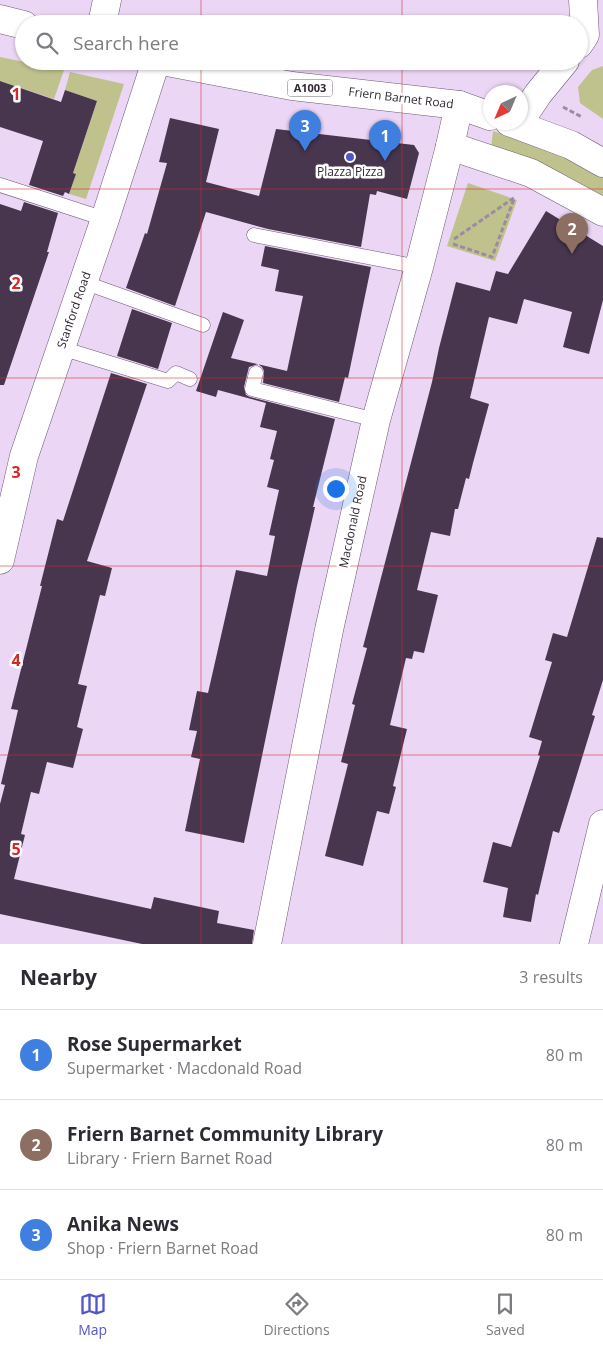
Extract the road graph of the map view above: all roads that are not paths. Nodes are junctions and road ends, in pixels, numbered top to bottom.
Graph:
1 (107, 0) edge
2 (582, 0) edge
3 (104, 15) edge
4 (585, 15) edge
5 (0, 19) edge
6 (15, 23) edge
7 (153, 70) edge
8 (209, 70) edge
9 (558, 70) edge
10 (458, 105) junction
11 (528, 108) edge
12 (483, 114) edge
13 (528, 128) edge
14 (450, 146) junction
15 (603, 163) edge
16 (0, 185) edge
17 (603, 212) edge
18 (104, 219) junction
19 (254, 235) dead end
20 (420, 266) junction
21 (83, 282) junction
22 (203, 325) dead end
23 (61, 348) junction
24 (256, 373) dead end
25 (190, 379) dead end
26 (376, 420) junction
27 (0, 560) edge
28 (603, 824) edge
29 (267, 944) edge
30 (574, 944) edge

1 - 3 street
2 - 4 street
5 - 6 street
7 - 18 street, Stanford Road
8 - 10 street, Friern Barnet Road / A1003
9 - 11 street
10 - 12 street, Friern Barnet Road / A1003
10 - 14 street, Macdonald Road
13 - 15 street
14 - 17 street
14 - 20 street, Macdonald Road
16 - 18 lane
18 - 21 street, Stanford Road
19 - 20 lane
20 - 26 street, Macdonald Road
21 - 22 lane
21 - 23 street, Stanford Road
23 - 25 lane
23 - 27 street, Stanford Road
24 - 26 lane
26 - 29 street, Macdonald Road
28 - 30 street

